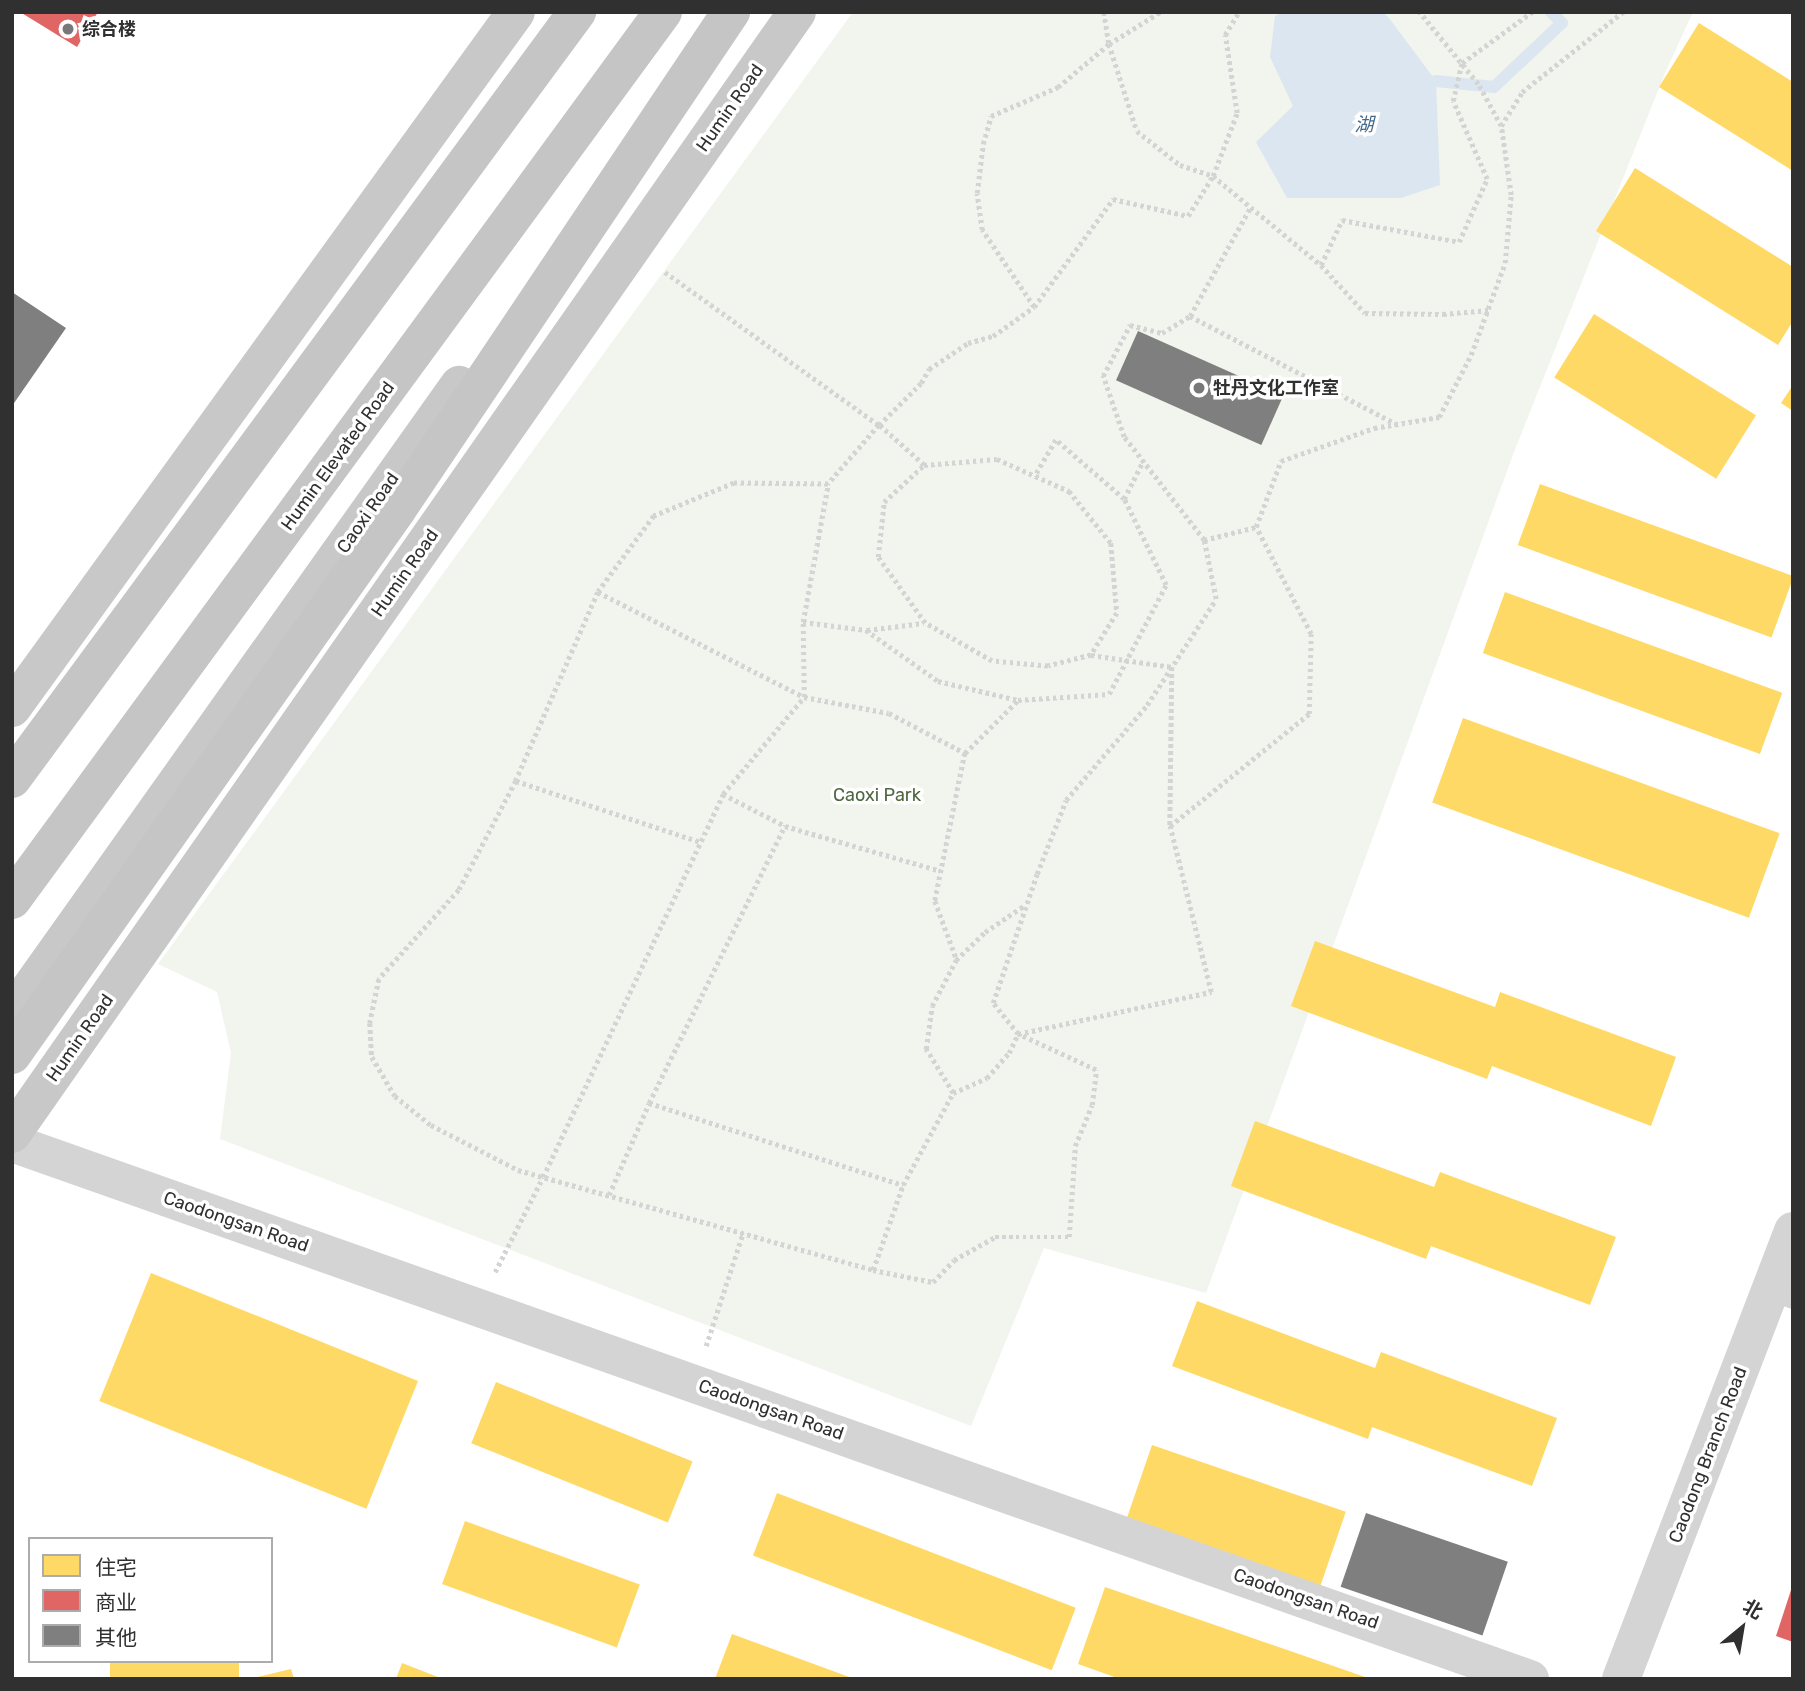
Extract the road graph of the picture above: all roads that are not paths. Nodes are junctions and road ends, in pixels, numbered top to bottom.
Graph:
1 (516, 12) edge
2 (577, 12) edge
3 (663, 12) edge
4 (724, 12) edge
5 (731, 12) edge
6 (797, 12) edge
7 (12, 708) edge
8 (12, 779) edge
9 (12, 900) edge
10 (12, 1014) edge
11 (12, 1055) edge
12 (12, 1134) edge
13 (12, 1143) edge
14 (1793, 1231) edge
15 (1783, 1294) edge
16 (1530, 1679) edge
17 (1621, 1679) edge

1 - 7 main road
2 - 8 highway
3 - 9 highway, Humin Elevated Road
4 - 10 main road, Caoxi Road
5 - 11 highway
6 - 12 main road, Humin Road
13 - 16 street, Caodongsan Road
14 - 15 street, Caodong Branch Road
15 - 17 street, Caodong Branch Road

